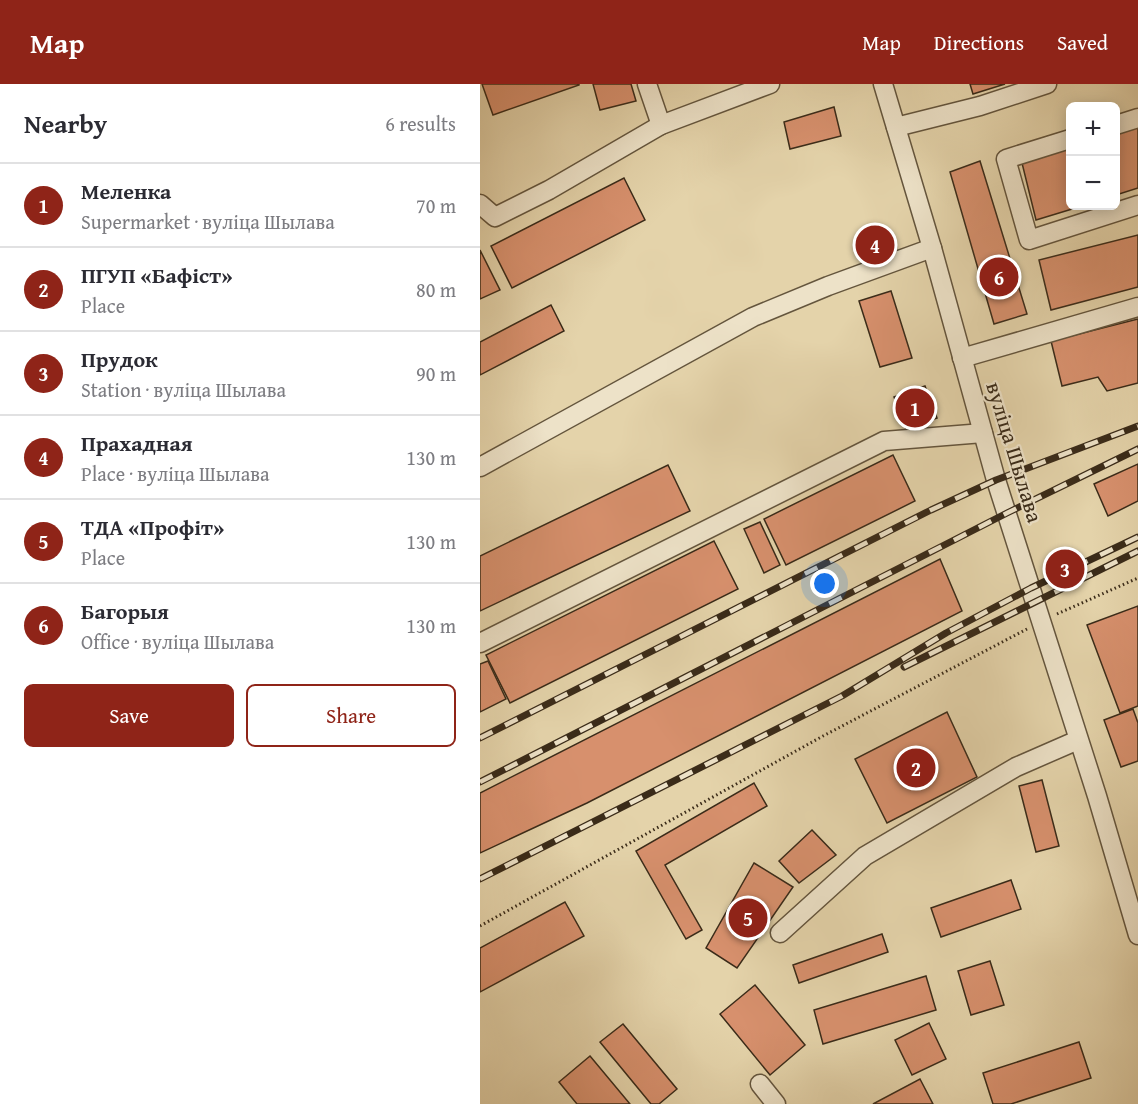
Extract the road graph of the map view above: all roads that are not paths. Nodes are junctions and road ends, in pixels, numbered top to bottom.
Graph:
1 (648, 84) edge
2 (770, 84) edge
3 (883, 84) edge
4 (1047, 84) edge
5 (1138, 117) edge
6 (1120, 123) edge
7 (661, 124) junction
8 (896, 127) junction
9 (1066, 141) edge
10 (480, 204) edge
11 (1138, 205) edge
12 (932, 248) junction
13 (1138, 307) edge
14 (962, 358) junction
15 (983, 433) junction
16 (480, 467) edge
17 (480, 643) edge
18 (1078, 740) junction
19 (780, 933) dead end
20 (1138, 934) edge
21 (760, 1084) dead end
22 (776, 1104) edge

1 - 7 street
2 - 7 street
3 - 8 street, вуліца Шылава
4 - 8 street
5 - 6 street
7 - 10 street
8 - 12 street, вуліца Шылава
9 - 11 street
12 - 14 street, вуліца Шылава
12 - 16 street
13 - 14 street
14 - 15 street, вуліца Шылава
15 - 17 street
15 - 18 street, вуліца Шылава
18 - 19 street
18 - 20 street, вуліца Шылава
21 - 22 street

